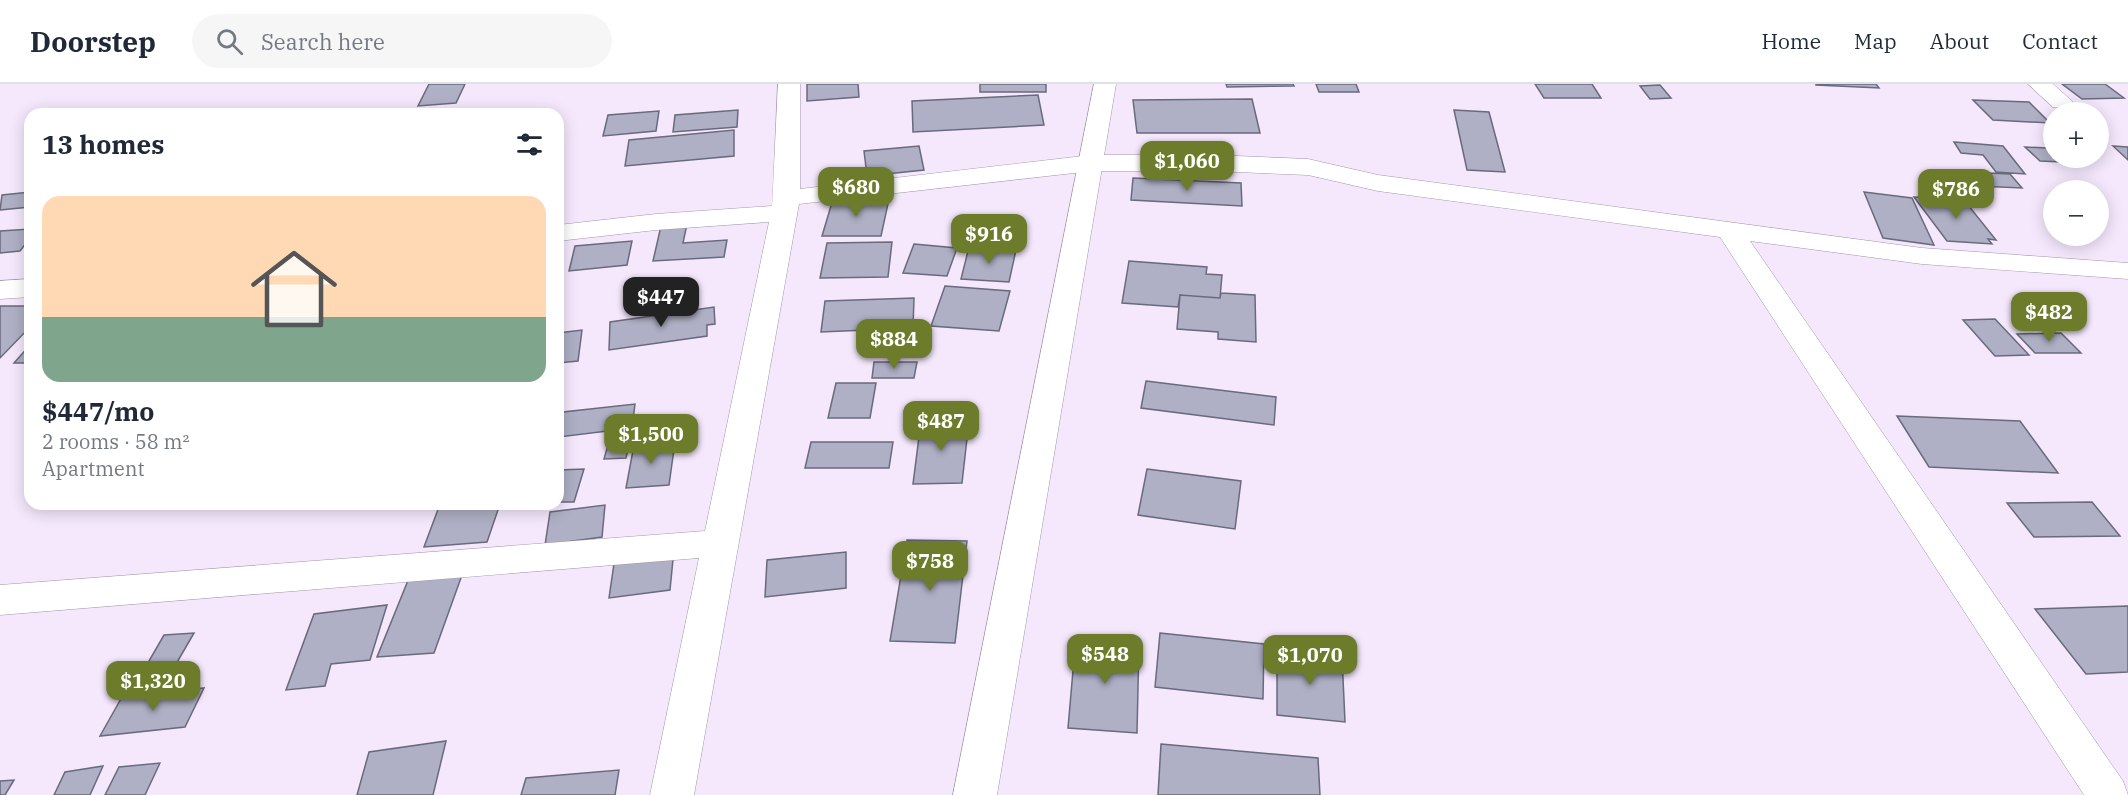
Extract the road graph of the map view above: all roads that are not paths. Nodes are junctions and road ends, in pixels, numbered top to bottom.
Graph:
1 (789, 84) edge
2 (1105, 84) edge
3 (2039, 84) edge
4 (2061, 102) dead end
5 (1092, 163) junction
6 (785, 206) junction
7 (1728, 230) junction
8 (564, 232) edge
9 (2096, 271) junction
10 (2128, 271) edge
11 (24, 288) edge
12 (0, 290) edge
13 (2128, 297) edge
14 (720, 543) junction
15 (0, 600) edge
16 (672, 795) edge
17 (975, 795) edge
18 (2108, 795) edge

1 - 6 street
2 - 5 street
3 - 4 street
5 - 6 street
5 - 7 street
5 - 17 street
6 - 8 street
6 - 14 street
7 - 9 street
7 - 18 street
9 - 10 street
9 - 13 street
11 - 12 street
14 - 15 street
14 - 16 street

